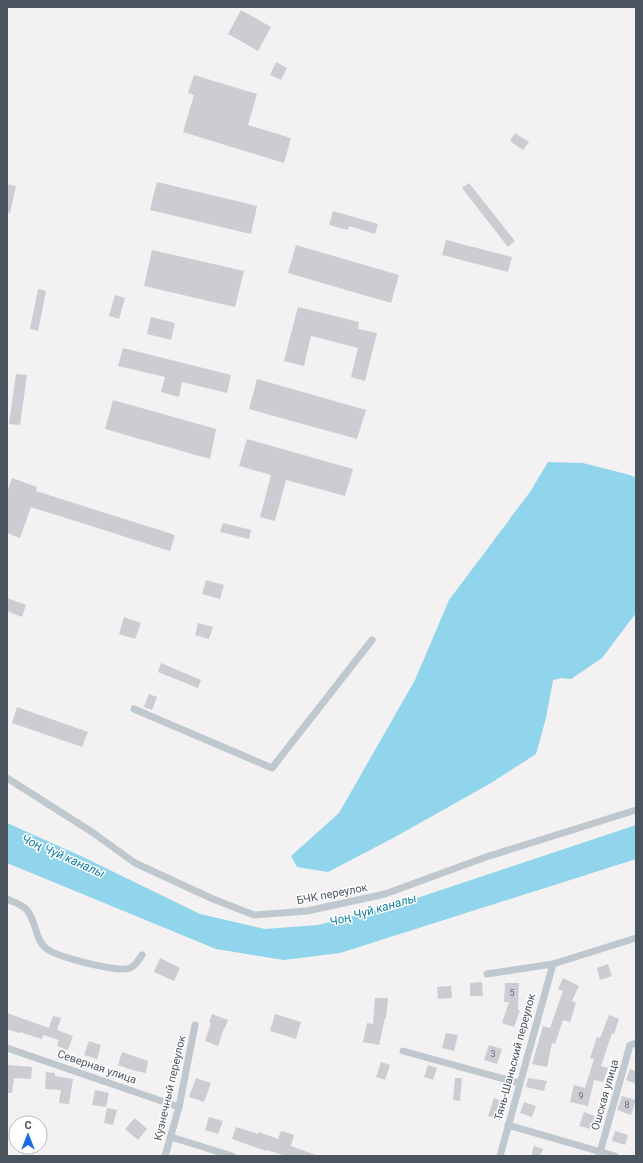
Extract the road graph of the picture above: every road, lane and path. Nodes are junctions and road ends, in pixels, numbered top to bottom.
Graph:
1 (372, 640) dead end
2 (134, 709) dead end
3 (7, 778) edge
4 (636, 810) edge
5 (7, 899) edge
6 (636, 938) edge
7 (142, 955) dead end
8 (552, 964) junction
9 (487, 974) dead end
10 (195, 1025) dead end
11 (636, 1043) edge
12 (7, 1048) edge
13 (403, 1051) dead end
14 (519, 1083) junction
15 (179, 1107) junction
16 (508, 1125) junction
17 (171, 1137) junction
18 (599, 1154) edge
19 (165, 1156) edge
20 (232, 1156) edge
21 (500, 1156) edge
22 (615, 1156) edge

1 - 2 street
3 - 4 street, БЧК переулок
5 - 7 street
6 - 8 street
8 - 9 street
8 - 14 street, Тянь-Шаньский переулок
10 - 15 street, Кузнечный переулок
11 - 18 street, Ошская улица
12 - 15 street, Северная улица
13 - 14 street
14 - 16 street, Тянь-Шаньский переулок
15 - 17 street, Кузнечный переулок
16 - 18 street
16 - 21 street, Тянь-Шаньский переулок
17 - 19 street, Кузнечный переулок
17 - 20 street
18 - 22 street

